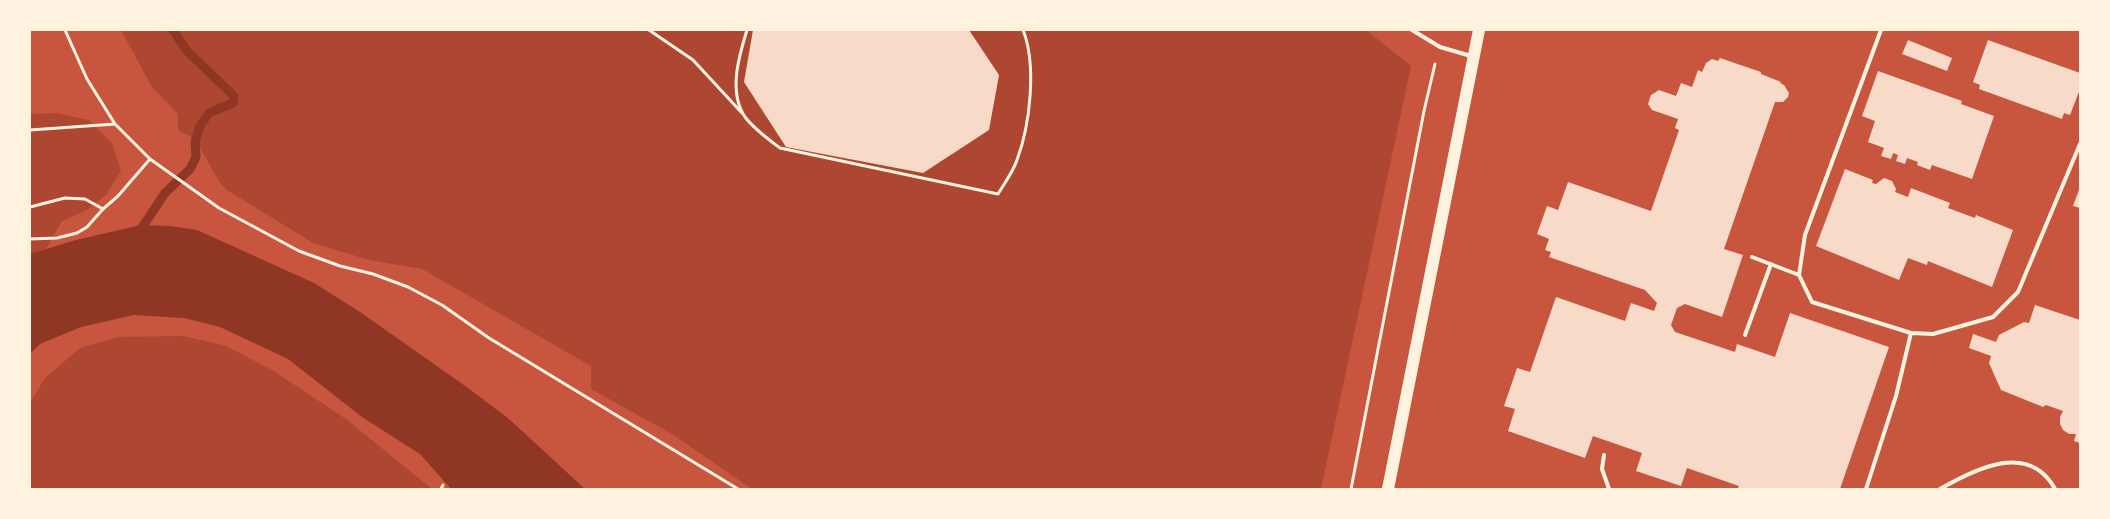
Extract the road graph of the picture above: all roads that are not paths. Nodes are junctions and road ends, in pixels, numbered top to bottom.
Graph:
1 (1412, 30) edge
2 (1479, 30) edge
3 (1880, 30) edge
4 (1473, 57) junction
5 (2080, 144) edge
6 (1752, 257) dead end
7 (1771, 264) junction
8 (1798, 275) junction
9 (1911, 333) junction
10 (1745, 335) dead end
11 (1604, 455) dead end
12 (1388, 489) edge
13 (1608, 489) edge
14 (1866, 489) edge
15 (1940, 489) edge
16 (2055, 489) edge

1 - 4 lane
2 - 4 main road
3 - 8 lane
4 - 12 main road
5 - 9 lane
6 - 7 lane
7 - 8 lane
7 - 10 lane
8 - 9 lane
9 - 14 lane
11 - 13 lane
15 - 16 lane

